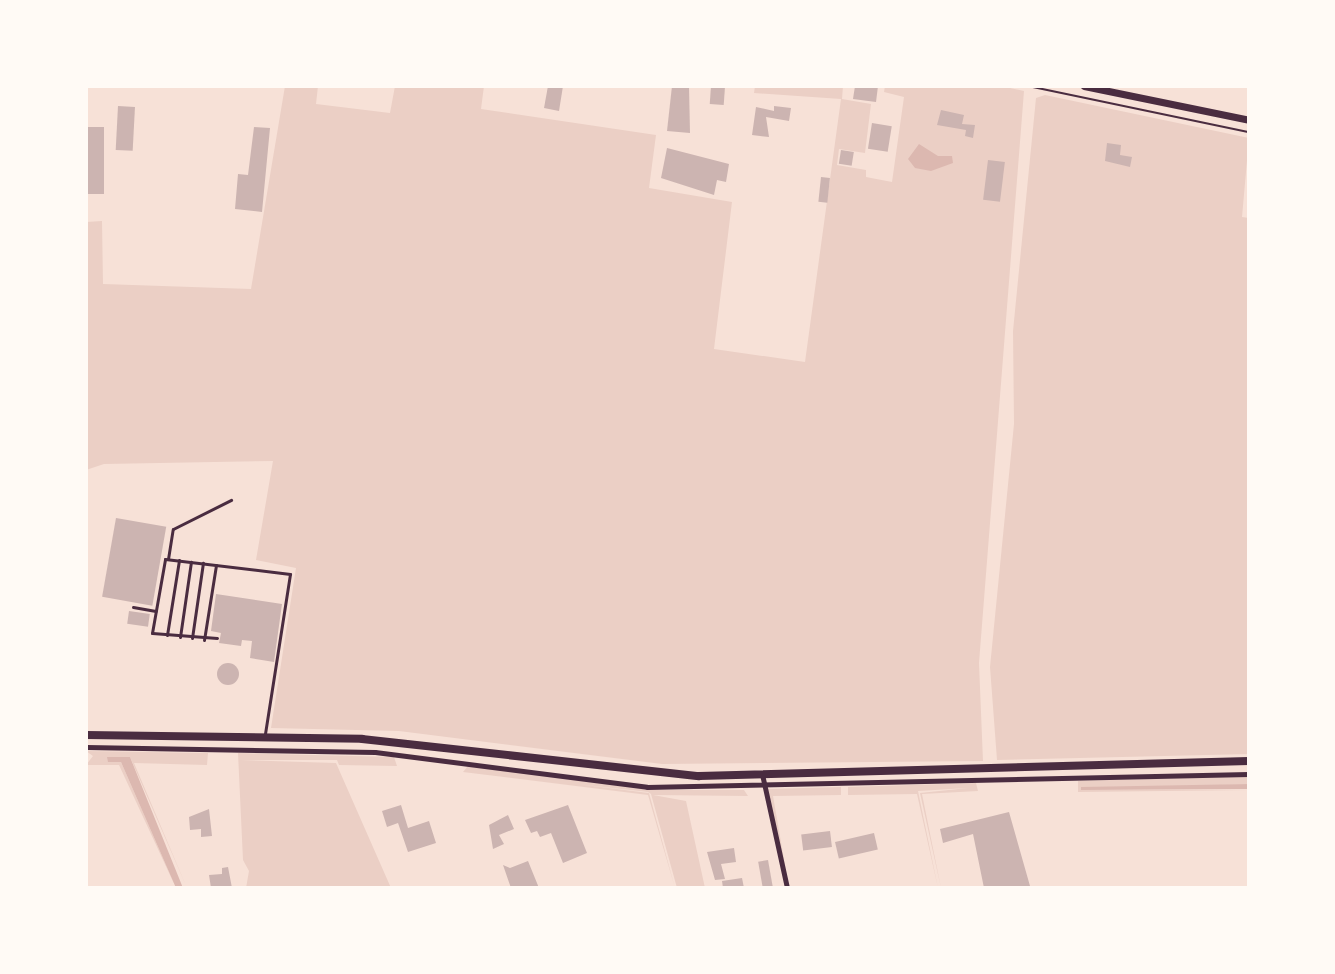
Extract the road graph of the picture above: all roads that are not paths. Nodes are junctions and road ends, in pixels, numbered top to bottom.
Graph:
1 (1084, 86) edge
2 (1249, 120) edge
3 (231, 500) dead end
4 (168, 559) junction
5 (179, 560) junction
6 (191, 562) junction
7 (203, 563) junction
8 (216, 565) junction
9 (133, 607) dead end
10 (156, 611) junction
11 (167, 635) junction
12 (180, 637) junction
13 (192, 638) junction
14 (217, 638) dead end
15 (204, 640) junction
16 (86, 735) edge
17 (265, 738) junction
18 (86, 747) edge
19 (1249, 761) edge
20 (762, 774) junction
21 (1249, 774) edge
22 (763, 786) junction
23 (787, 888) edge

1 - 2 street
3 - 4 lane
4 - 5 lane
4 - 10 lane
5 - 6 lane
5 - 11 lane
6 - 7 lane
6 - 12 lane
7 - 8 lane
7 - 13 lane
8 - 15 lane
8 - 17 lane
9 - 10 lane
10 - 11 lane
11 - 12 lane
12 - 13 lane
13 - 15 lane
14 - 15 lane
16 - 17 main road
17 - 20 main road
18 - 22 street
19 - 20 main road
20 - 22 street
21 - 22 street
22 - 23 street

